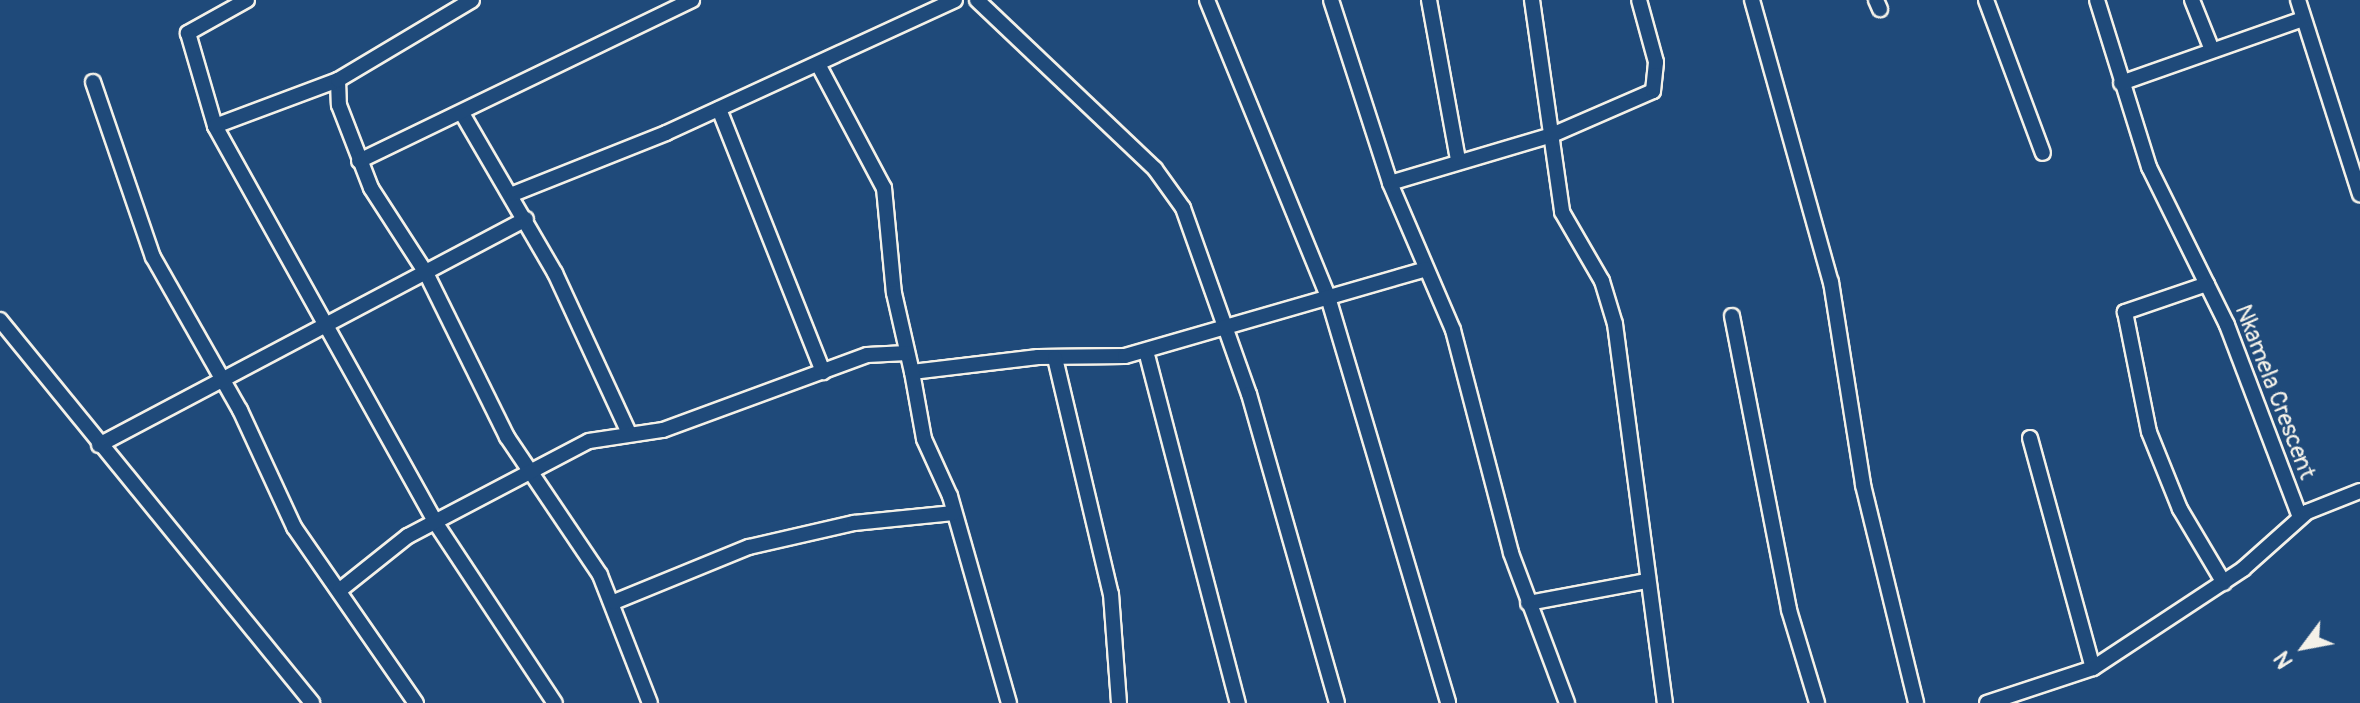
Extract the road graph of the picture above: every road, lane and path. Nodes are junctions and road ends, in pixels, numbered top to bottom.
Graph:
1 (247, 0) edge
2 (472, 0) edge
3 (692, 0) edge
4 (955, 0) edge
5 (977, 0) edge
6 (1207, 0) edge
7 (1331, 0) edge
8 (1429, 0) edge
9 (1532, 0) edge
10 (1639, 0) edge
11 (1752, 0) edge
12 (1986, 0) edge
13 (2097, 0) edge
14 (2192, 0) edge
15 (2298, 0) edge
16 (2303, 19) junction
17 (2212, 50) junction
18 (819, 66) junction
19 (338, 80) junction
20 (93, 82) dead end
21 (2121, 83) junction
22 (719, 109) junction
23 (463, 115) junction
24 (215, 126) junction
25 (1552, 135) junction
26 (2043, 153) dead end
27 (1458, 159) junction
28 (359, 161) junction
29 (1390, 183) junction
30 (513, 194) junction
31 (2360, 194) edge
32 (526, 219) junction
33 (1426, 269) junction
34 (426, 273) junction
35 (2207, 284) junction
36 (1328, 297) junction
37 (1732, 316) dead end
38 (0, 320) edge
39 (323, 327) junction
40 (1228, 329) junction
41 (1146, 351) junction
42 (907, 353) junction
43 (1055, 358) junction
44 (823, 372) junction
45 (912, 372) junction
46 (220, 376) junction
47 (629, 433) junction
48 (2030, 438) dead end
49 (99, 445) junction
50 (528, 470) junction
51 (2360, 491) edge
52 (954, 513) junction
53 (2300, 517) junction
54 (435, 522) junction
55 (1647, 581) junction
56 (2224, 583) junction
57 (340, 590) junction
58 (614, 602) junction
59 (1528, 603) junction
60 (2093, 668) junction
61 (312, 703) edge
62 (416, 703) edge
63 (555, 703) edge
64 (650, 703) edge
65 (1009, 703) edge
66 (1119, 703) edge
67 (1238, 703) edge
68 (1337, 703) edge
69 (1448, 703) edge
70 (1567, 703) edge
71 (1665, 703) edge
72 (1817, 703) edge
73 (1916, 703) edge
74 (1987, 703) edge

1 - 24 street
2 - 19 street
3 - 23 street
4 - 18 street
5 - 40 street
6 - 36 street
7 - 29 street
8 - 27 street
9 - 25 street
10 - 25 street
11 - 73 street
12 - 26 street
13 - 21 street, Nkamela Crescent
14 - 17 street
15 - 16 street
16 - 17 street
16 - 31 street
17 - 21 street
18 - 22 street
18 - 42 street
19 - 24 street
19 - 28 street
20 - 46 street
21 - 35 street, Nkamela Crescent
22 - 30 street
22 - 44 street
23 - 28 street
23 - 30 street
24 - 39 street
25 - 27 street
25 - 55 street
27 - 29 street
28 - 34 street
29 - 33 street
30 - 32 street
32 - 34 street
32 - 47 street
33 - 36 street
33 - 59 street
34 - 39 street
34 - 50 street
35 - 53 street, Nkamela Crescent
35 - 56 street, Nkamela Crescent
36 - 40 street
36 - 69 street
37 - 72 street
38 - 49 street
39 - 46 street
39 - 54 street
40 - 41 street
40 - 68 street
41 - 43 street
41 - 67 street
42 - 44 street
42 - 45 street
43 - 45 street
43 - 66 street
44 - 47 street
45 - 52 street
46 - 49 street
46 - 57 street
47 - 50 street
48 - 60 street
49 - 61 street
50 - 54 street
50 - 58 street
51 - 53 street
52 - 58 street
52 - 65 street
53 - 56 street
54 - 57 street
54 - 63 street
55 - 59 street
55 - 71 street
56 - 60 street
57 - 62 street
58 - 64 street
59 - 70 street
60 - 74 street

